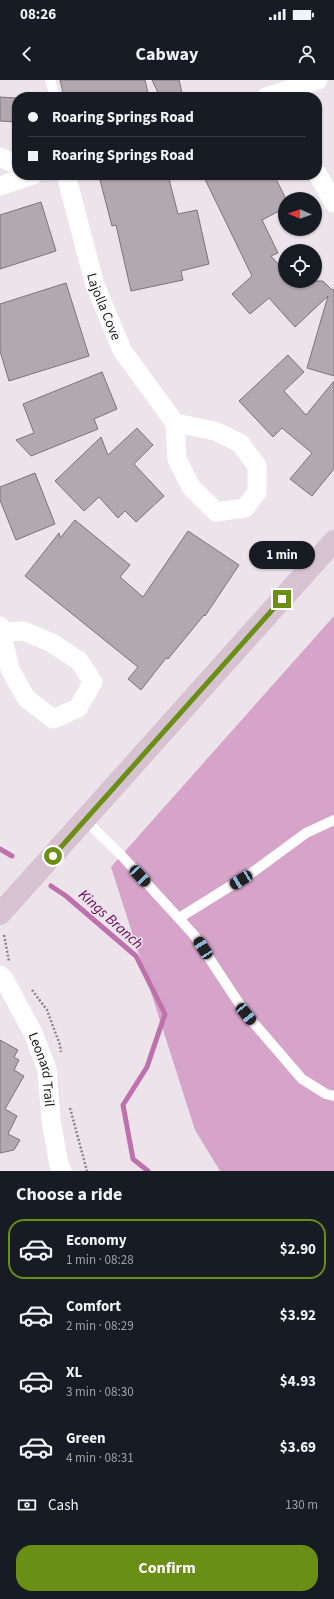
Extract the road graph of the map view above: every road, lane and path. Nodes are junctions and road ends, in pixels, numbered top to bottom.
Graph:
1 (50, 80) edge
2 (318, 80) edge
3 (54, 92) edge
4 (282, 92) edge
5 (0, 156) edge
6 (12, 162) edge
7 (18, 180) edge
8 (67, 180) edge
9 (321, 180) edge
10 (0, 186) edge
11 (334, 203) edge
12 (175, 423) junction
13 (334, 540) edge
14 (1, 629) edge
15 (84, 820) junction
16 (334, 820) edge
17 (0, 914) edge
18 (180, 918) junction
19 (0, 975) edge
20 (6, 998) edge
21 (334, 1096) edge
22 (62, 1171) edge

1 - 3 lane
2 - 4 street
5 - 6 street
7 - 10 street
8 - 12 street, Lajolla Cove
9 - 11 street
12 - 12 street
13 - 15 street
14 - 14 street
15 - 17 street
15 - 18 lane
16 - 18 lane
18 - 21 lane
19 - 20 street, Leonard Trail
20 - 22 street, Leonard Trail

